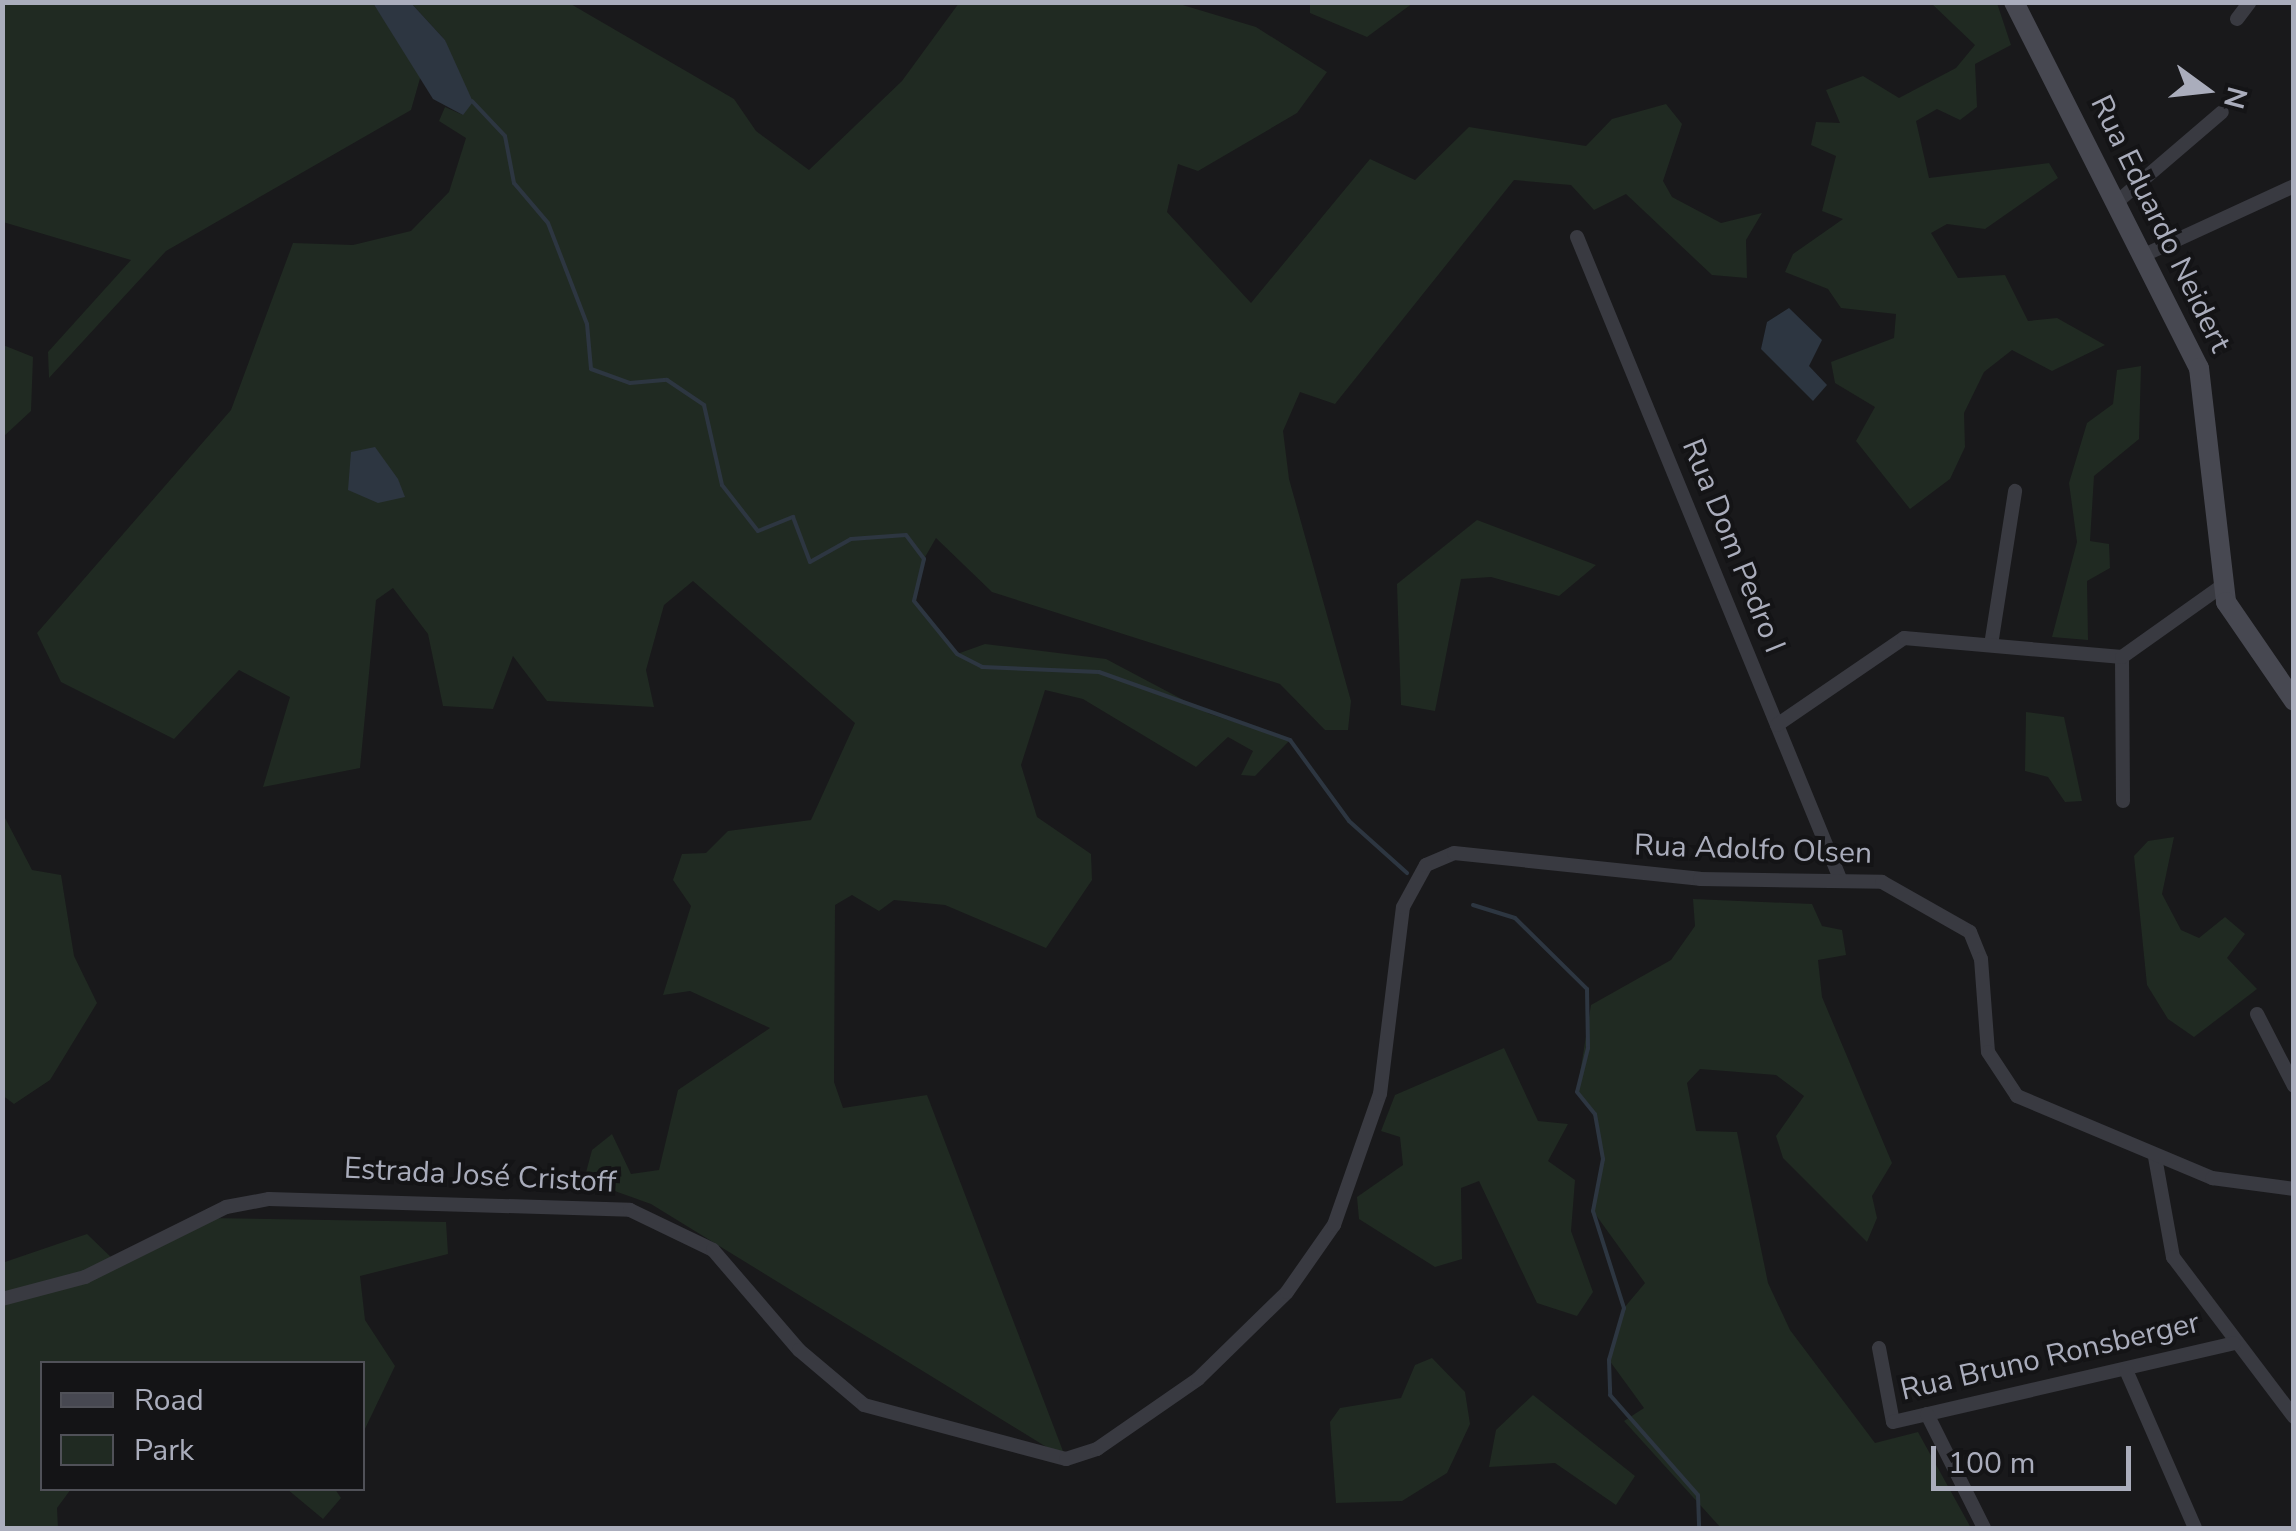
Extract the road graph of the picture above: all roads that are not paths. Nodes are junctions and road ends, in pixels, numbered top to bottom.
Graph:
1 (2014, 2) edge
2 (2250, 2) edge
3 (2236, 19) dead end
4 (2222, 112) dead end
5 (2294, 186) edge
6 (2117, 202) junction
7 (1576, 237) dead end
8 (2144, 255) junction
9 (2015, 492) dead end
10 (2222, 586) junction
11 (1991, 645) junction
12 (2122, 656) junction
13 (2292, 696) edge
14 (1777, 725) junction
15 (2123, 802) dead end
16 (1470, 855) joint
17 (1840, 876) junction
18 (2257, 1014) dead end
19 (2294, 1086) edge
20 (2155, 1157) junction
21 (2294, 1189) edge
22 (2, 1298) edge
23 (2234, 1343) junction
24 (1879, 1348) dead end
25 (2126, 1370) junction
26 (1927, 1414) junction
27 (2294, 1417) edge
28 (1984, 1528) edge
29 (2195, 1528) edge

1 - 6 main road, Rua Eduardo Neidert
2 - 3 street
4 - 6 street
5 - 8 street
6 - 8 main road, Rua Eduardo Neidert
7 - 14 street, Rua Dom Pedro I
8 - 10 main road, Rua Eduardo Neidert
9 - 11 street
10 - 12 street
10 - 13 main road, Rua Eduardo Neidert
11 - 12 street
11 - 14 street
12 - 15 street
14 - 17 street, Rua Dom Pedro I
16 - 17 street, Rua Adolfo Olsen
16 - 22 street, Estrada José Cristoff
17 - 20 street, Rua Adolfo Olsen
18 - 19 street
20 - 21 street, Rua Adolfo Olsen
20 - 23 street
23 - 25 street, Rua Bruno Ronsberger
23 - 27 street
24 - 26 street, Rua Bruno Ronsberger
25 - 26 street, Rua Bruno Ronsberger
25 - 29 street
26 - 28 street

